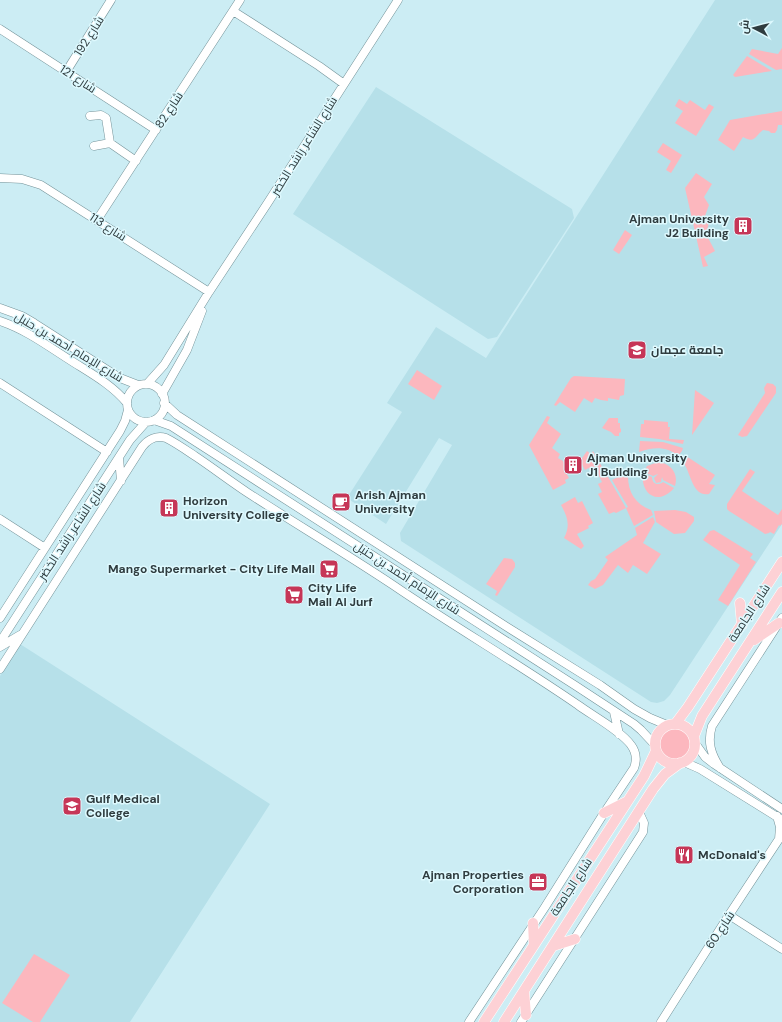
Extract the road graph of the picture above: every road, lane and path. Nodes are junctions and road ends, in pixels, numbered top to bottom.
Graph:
1 (111, 0) edge
2 (240, 0) edge
3 (398, 0) edge
4 (234, 10) junction
5 (0, 29) edge
6 (66, 72) junction
7 (345, 82) junction
8 (90, 116) dead end
9 (156, 130) junction
10 (110, 143) junction
11 (94, 146) dead end
12 (136, 160) junction
13 (0, 178) edge
14 (97, 220) junction
15 (209, 292) junction
16 (0, 308) edge
17 (0, 321) edge
18 (0, 383) edge
19 (147, 384) junction
20 (138, 386) junction
21 (162, 394) junction
22 (164, 403) junction
23 (127, 406) junction
24 (150, 421) junction
25 (180, 432) junction
26 (107, 452) junction
27 (188, 452) junction
28 (119, 458) junction
29 (244, 474) junction
30 (121, 481) junction
31 (248, 492) junction
32 (0, 519) edge
33 (45, 548) junction
34 (782, 562) edge
35 (393, 570) junction
36 (373, 571) junction
37 (782, 592) edge
38 (440, 598) junction
39 (740, 603) dead end
40 (440, 616) junction
41 (0, 618) edge
42 (781, 621) edge
43 (742, 625) junction
44 (22, 633) junction
45 (0, 642) edge
46 (749, 644) junction
47 (0, 647) edge
48 (0, 669) edge
49 (576, 686) junction
50 (562, 694) junction
51 (614, 712) junction
52 (672, 724) junction
53 (619, 734) junction
54 (694, 740) junction
55 (655, 748) junction
56 (682, 763) junction
57 (720, 768) junction
58 (628, 801) junction
59 (782, 809) edge
60 (639, 812) junction
61 (604, 813) junction
62 (779, 818) edge
63 (781, 838) edge
64 (729, 915) junction
65 (534, 923) junction
66 (575, 939) junction
67 (534, 944) junction
68 (553, 946) junction
69 (782, 949) edge
70 (524, 992) junction
71 (524, 1018) edge
72 (469, 1022) edge
73 (484, 1022) edge
74 (504, 1022) edge
75 (661, 1022) edge

1 - 6 street, شارع 192
2 - 4 street, شارع 82
3 - 7 street, شارع الشاعر راشد الخضر
4 - 7 street
4 - 9 street, شارع 82
5 - 6 street, شارع 121
6 - 9 street, شارع 121
7 - 15 street, شارع الشاعر راشد الخضر
8 - 10 street
9 - 12 street, شارع 82
10 - 11 street
10 - 12 street
12 - 14 street, شارع 82
13 - 14 street, شارع 113
14 - 15 street, شارع 113
15 - 19 street, شارع الشاعر راشد الخضر
15 - 21 street, شارع الشاعر راشد الخضر
16 - 20 street, شارع الإمام أحمد بن حنبل
17 - 23 street, شارع الإمام أحمد بن حنبل
18 - 26 street
19 - 20 street
19 - 21 street
20 - 23 street
21 - 22 street
22 - 24 street
22 - 52 street, شارع الإمام أحمد بن حنبل
23 - 24 street
23 - 26 street, شارع الشاعر راشد الخضر
24 - 25 street, شارع الإمام أحمد بن حنبل
24 - 28 street, شارع الشاعر راشد الخضر
25 - 27 street
25 - 29 street, شارع الإمام أحمد بن حنبل
26 - 33 street, شارع الشاعر راشد الخضر
27 - 30 street
27 - 31 street
28 - 30 street
28 - 45 street, شارع الشاعر راشد الخضر
29 - 31 street
29 - 35 street, شارع الإمام أحمد بن حنبل
30 - 44 street
31 - 36 street
32 - 33 street
33 - 41 street, شارع الشاعر راشد الخضر
34 - 43 main road, شارع الجامعة
35 - 36 street
35 - 38 street, شارع الإمام أحمد بن حنبل
36 - 40 street
37 - 46 main road, شارع الجامعة
38 - 40 street
38 - 49 street, شارع الإمام أحمد بن حنبل
39 - 43 main road
40 - 50 street
42 - 46 main road
42 - 57 street
43 - 52 main road, شارع الجامعة
44 - 47 street
44 - 48 street
46 - 54 main road, شارع الجامعة
49 - 50 street
49 - 51 street, شارع الإمام أحمد بن حنبل
50 - 53 street
51 - 53 street
51 - 55 street, شارع الإمام أحمد بن حنبل
52 - 54 main road
52 - 55 main road
53 - 61 street
54 - 56 main road
54 - 57 street
55 - 56 main road
55 - 58 main road, شارع الجامعة
56 - 60 main road, شارع الجامعة
56 - 62 street
57 - 59 street
58 - 61 main road
58 - 67 main road, شارع الجامعة
60 - 66 street
60 - 68 main road, شارع الجامعة
61 - 65 street
62 - 63 street, شارع 60
63 - 64 street, شارع 60
64 - 69 street
64 - 75 street, شارع 60
65 - 67 main road
65 - 72 street
66 - 68 main road
66 - 71 street
67 - 73 main road, شارع الجامعة
68 - 70 main road, شارع الجامعة
70 - 71 main road
70 - 74 main road, شارع الجامعة

